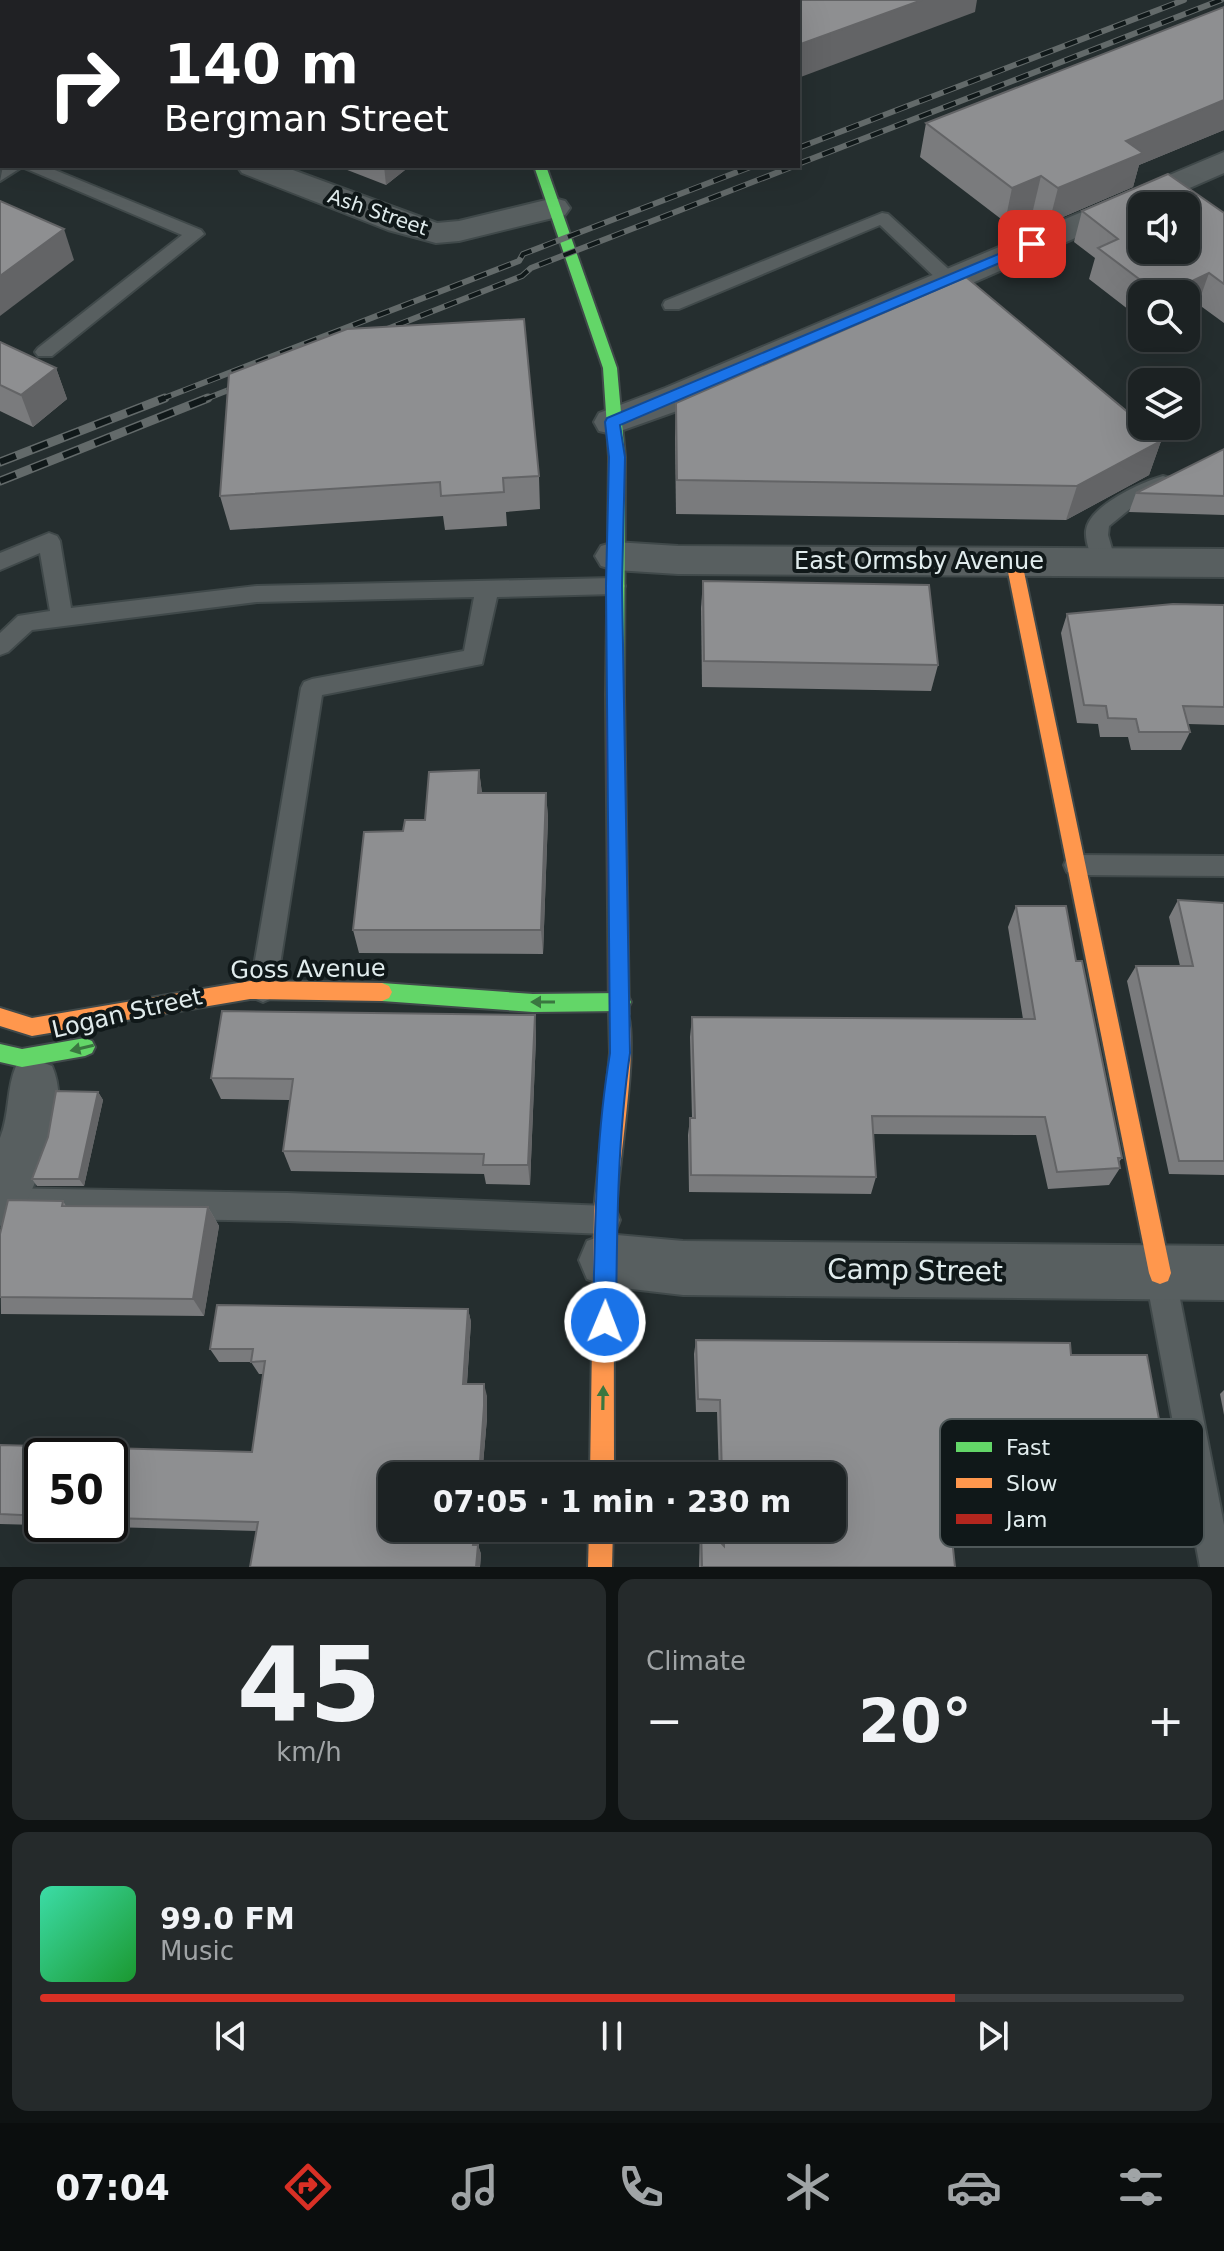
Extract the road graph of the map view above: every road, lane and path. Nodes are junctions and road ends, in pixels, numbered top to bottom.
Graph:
1 (1224, 161) edge
2 (35, 168) edge
3 (258, 168) edge
4 (541, 168) edge
5 (554, 208) junction
6 (949, 280) junction
7 (672, 305) dead end
8 (45, 352) dead end
9 (612, 422) junction
10 (1185, 472) edge
11 (0, 562) edge
12 (1014, 562) junction
13 (1105, 563) junction
14 (1224, 563) edge
15 (614, 571) junction
16 (487, 589) junction
17 (62, 618) junction
18 (0, 646) edge
19 (1076, 865) junction
20 (1224, 866) edge
21 (263, 990) junction
22 (405, 992) junction
23 (621, 1002) junction
24 (338, 1011) edge
25 (0, 1017) edge
26 (99, 1044) dead end
27 (17, 1067) edge
28 (0, 1201) edge
29 (606, 1240) junction
30 (1160, 1273) junction
31 (1224, 1273) edge
32 (1188, 1419) edge
33 (602, 1462) edge
34 (1204, 1504) edge
35 (601, 1542) edge
36 (600, 1567) edge
37 (1216, 1567) edge

1 - 6 street
2 - 8 lane
3 - 5 street, Ash Street
4 - 5 main road
5 - 9 main road
6 - 7 lane
6 - 9 street
9 - 15 main road
10 - 13 lane
11 - 17 lane
12 - 13 street, East Ormsby Avenue
12 - 15 street, East Ormsby Avenue
12 - 19 main road
13 - 14 street, East Ormsby Avenue
15 - 16 lane
15 - 23 main road
16 - 17 lane
16 - 21 lane
17 - 18 lane
19 - 20 lane
19 - 30 main road
21 - 22 main road, Goss Avenue
21 - 25 main road, Goss Avenue
23 -> 22 main road, Goss Avenue
22 - 24 main road
23 - 29 main road
26 -> 27 main road, Logan Street
27 - 28 street
28 - 29 lane
29 - 30 street, Camp Street
33 -> 29 main road
30 - 31 street, Camp Street
30 - 32 lane
34 - 37 lane
35 - 36 main road

